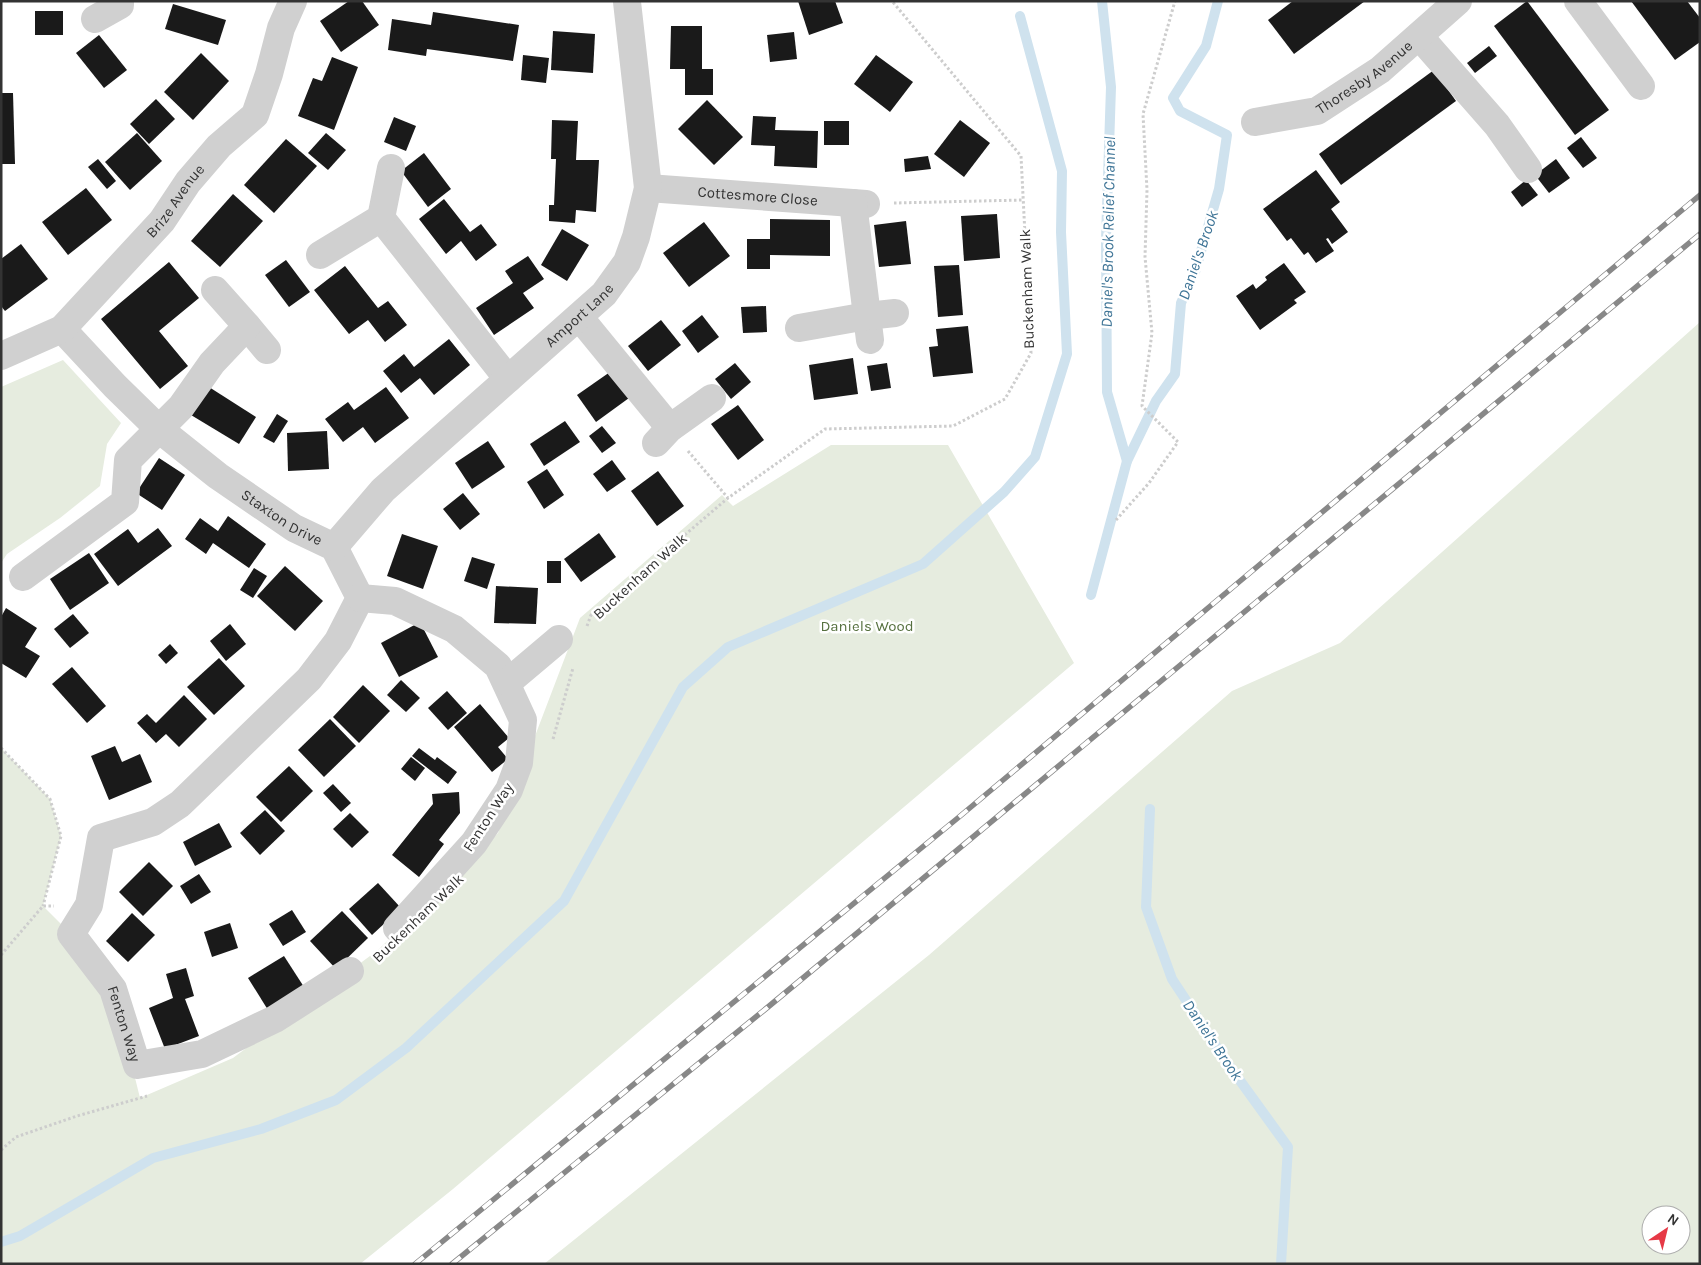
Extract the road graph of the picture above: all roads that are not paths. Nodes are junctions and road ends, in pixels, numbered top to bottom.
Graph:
1 (293, 1) edge
2 (622, 1) edge
3 (634, 1) edge
4 (1458, 1) edge
5 (1578, 1) edge
6 (627, 2) edge
7 (126, 7) edge
8 (96, 19) dead end
9 (1419, 36) junction
10 (1641, 86) dead end
11 (1255, 122) dead end
12 (391, 168) dead end
13 (1528, 169) dead end
14 (648, 188) junction
15 (381, 218) junction
16 (320, 255) dead end
17 (215, 290) dead end
18 (895, 313) dead end
19 (580, 318) junction
20 (246, 326) junction
21 (799, 328) dead end
22 (868, 328) junction
23 (62, 329) junction
24 (267, 350) dead end
25 (1, 356) edge
26 (508, 379) junction
27 (712, 398) dead end
28 (159, 430) junction
29 (334, 547) junction
30 (23, 577) dead end
31 (360, 598) junction
32 (573, 644) road end
33 (508, 682) junction
34 (397, 928) dead end
35 (350, 971) dead end

1 - 23 street, Brize Avenue
2 - 6 street
3 - 6 street
4 - 9 street, Thoresby Avenue
5 - 10 street
6 - 14 street, Amport Lane
7 - 8 street
9 - 11 street, Thoresby Avenue
9 - 13 street
12 - 15 street
14 - 19 street, Amport Lane
14 - 22 street, Cottesmore Close
15 - 16 street
15 - 26 street
17 - 20 street
18 - 22 street
19 - 26 street, Amport Lane
19 - 27 street
20 - 24 street
20 - 28 street
21 - 22 street
23 - 25 street, Brize Avenue
23 - 28 street, Staxton Drive
26 - 29 street, Amport Lane
28 - 29 street, Staxton Drive
28 - 30 street
29 - 31 street, Staxton Drive
31 - 33 street, Fenton Way
31 - 35 street, Fenton Way
32 - 33 street
33 - 34 street, Fenton Way

